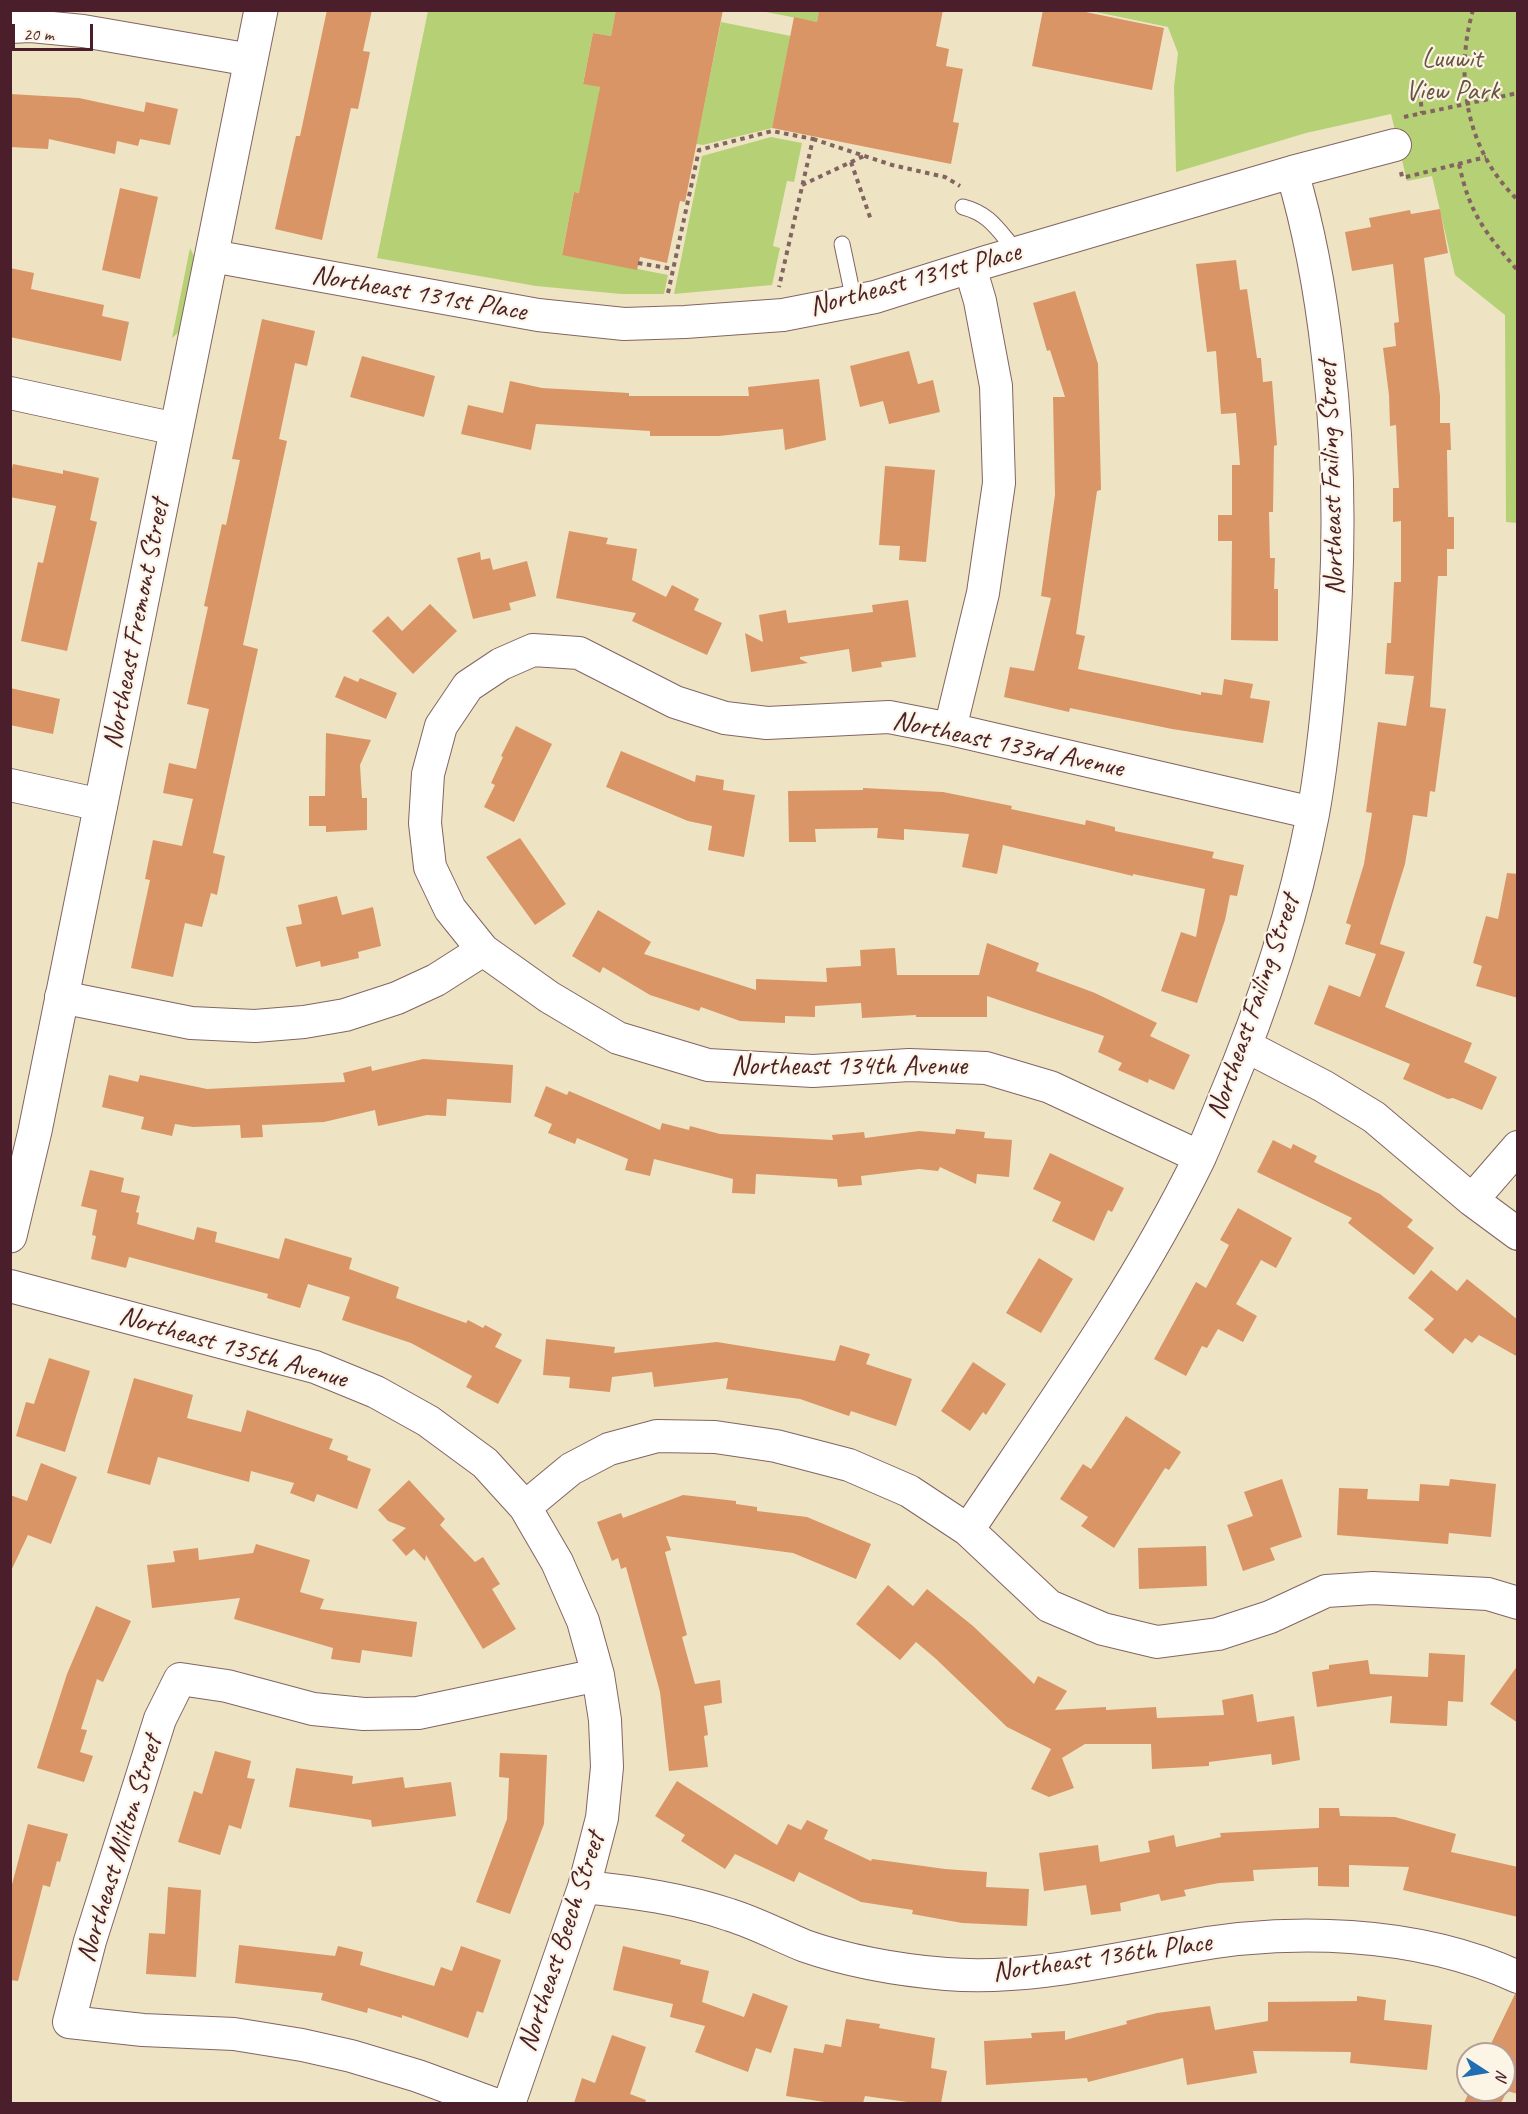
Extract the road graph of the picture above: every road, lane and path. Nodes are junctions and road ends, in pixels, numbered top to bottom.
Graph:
1 (261, 10) edge
2 (1473, 10) edge
3 (10, 27) edge
4 (251, 60) junction
5 (1420, 93) dead end
6 (1518, 93) edge
7 (1467, 104) junction
8 (1422, 113) junction
9 (813, 139) junction
10 (1395, 145) junction
11 (864, 156) junction
12 (1486, 157) junction
13 (851, 162) junction
14 (1459, 164) junction
15 (1292, 172) junction
16 (802, 185) junction
17 (963, 188) dead end
18 (1518, 201) edge
19 (963, 207) dead end
20 (871, 219) dead end
21 (842, 244) dead end
22 (1018, 253) junction
23 (212, 256) junction
24 (638, 263) dead end
25 (970, 267) junction
26 (674, 269) junction
27 (1518, 271) edge
28 (779, 288) dead end
29 (668, 297) dead end
30 (854, 301) junction
31 (10, 393) edge
32 (176, 429) junction
33 (950, 729) junction
34 (10, 785) edge
35 (101, 805) junction
36 (1313, 813) junction
37 (483, 950) junction
38 (61, 997) junction
39 (1246, 1046) junction
40 (1518, 1147) edge
41 (1200, 1157) junction
42 (1472, 1200) junction
43 (1518, 1234) edge
44 (10, 1236) edge
45 (10, 1286) edge
46 (525, 1507) junction
47 (968, 1530) junction
48 (1518, 1603) edge
49 (598, 1675) junction
50 (584, 1887) junction
51 (1518, 1977) edge
52 (494, 2103) edge
53 (509, 2103) edge

1 - 4 street, Northeast Fremont Street
2 - 7 path
3 - 4 street
4 - 23 street, Northeast Fremont Street
5 - 8 path
6 - 7 path
7 - 8 path
7 - 12 path
8 - 10 path
9 - 11 path
9 - 16 path
9 - 26 path
10 - 14 path
10 - 15 street, Northeast 131st Place
11 - 13 path
11 - 17 path
12 - 14 path
12 - 18 path
13 - 16 path
13 - 20 path
14 - 27 path
15 - 22 street, Northeast 131st Place
15 - 36 street, Northeast Failing Street
16 - 28 path
19 - 22 lane
21 - 30 lane
22 - 25 street, Northeast 131st Place
23 - 30 street, Northeast 131st Place
23 - 32 street, Northeast Fremont Street
24 - 26 path
25 - 30 street, Northeast 131st Place
25 - 33 street
26 - 29 path
31 - 32 street
32 - 35 street, Northeast Fremont Street
33 - 36 street, Northeast 133rd Avenue
33 - 37 street, Northeast 133rd Avenue
34 - 35 street
35 - 38 street, Northeast Fremont Street
36 - 39 street, Northeast Failing Street
37 - 38 street
37 - 41 street, Northeast 134th Avenue
38 - 44 street, Northeast Fremont Street
39 - 41 street, Northeast Failing Street
39 - 42 street
40 - 42 street
41 - 47 street, Northeast Failing Street
42 - 43 street
45 - 46 street, Northeast 135th Avenue
46 - 47 street
46 - 49 street, Northeast Beech Street
47 - 48 street
49 - 50 street, Northeast Beech Street
49 - 52 street, Northeast Milton Street
50 - 51 street, Northeast 136th Place
50 - 53 street, Northeast Beech Street

